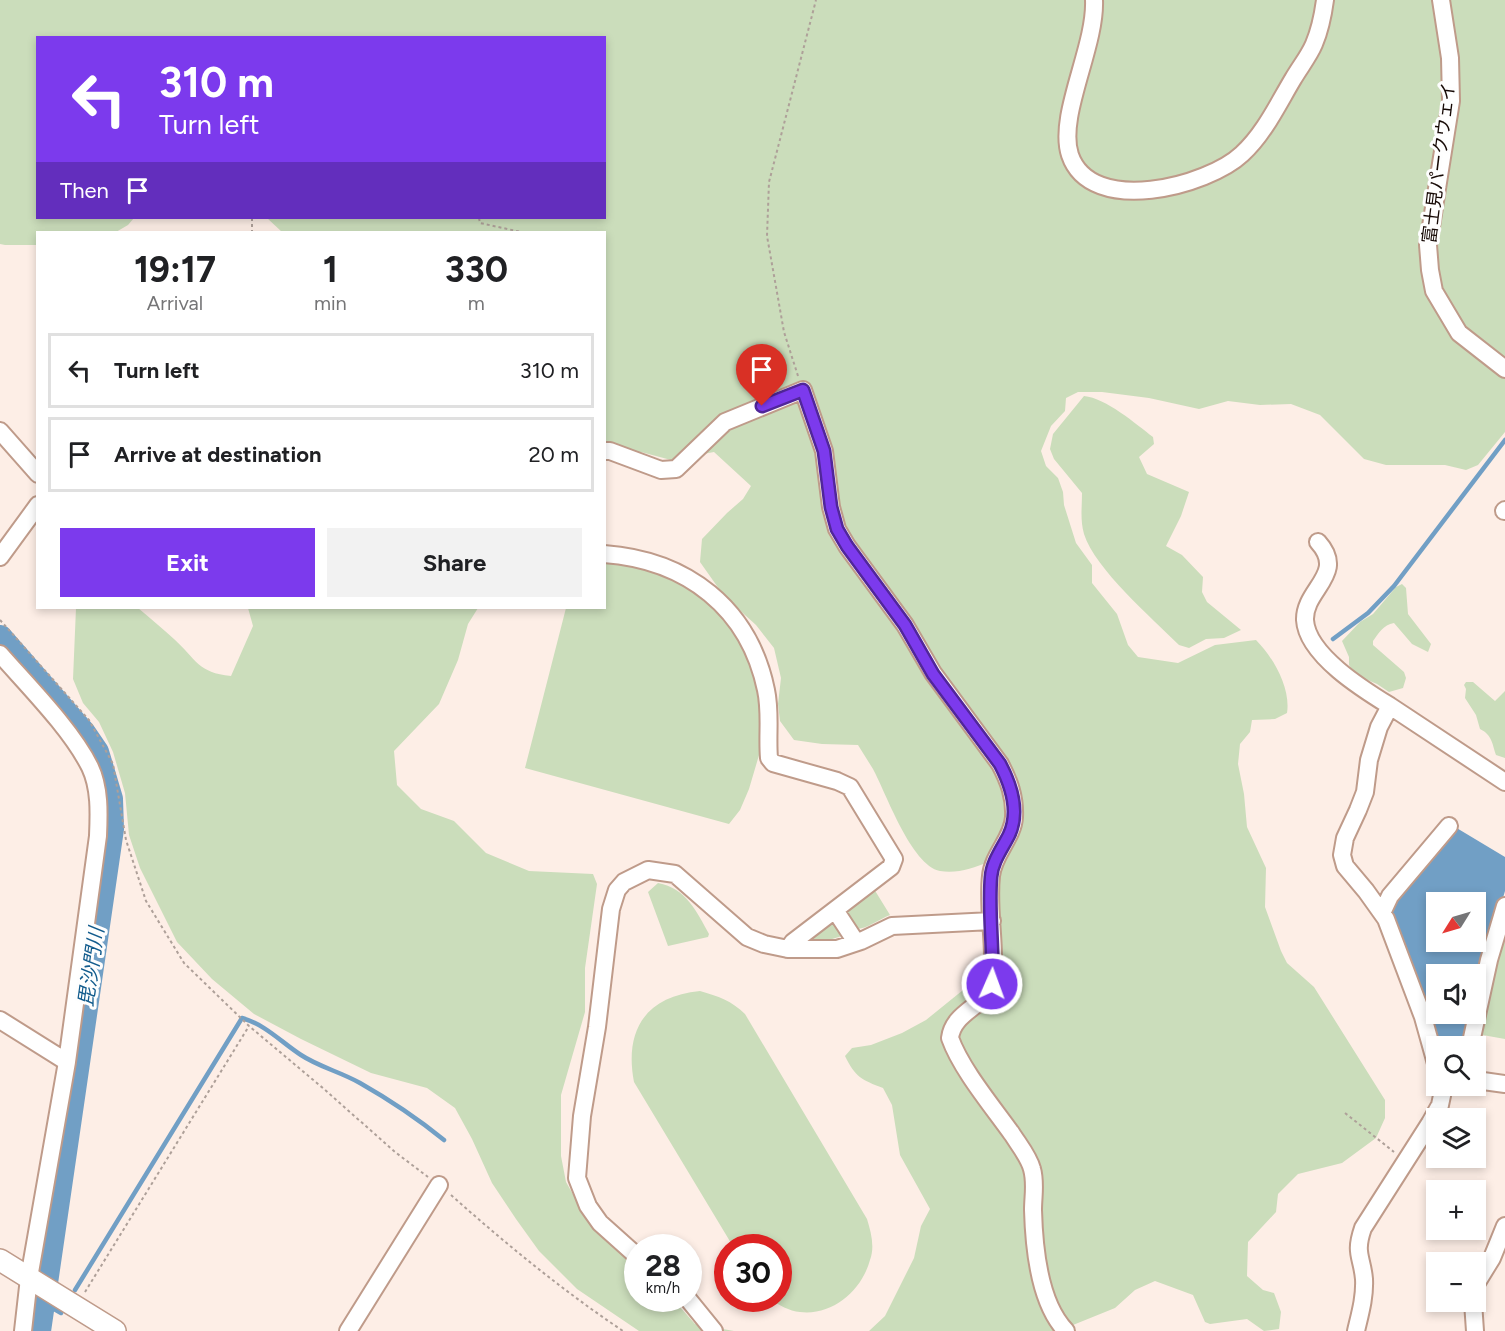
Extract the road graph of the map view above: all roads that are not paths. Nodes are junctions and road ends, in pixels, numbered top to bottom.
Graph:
1 (1094, 0) edge
2 (1325, 0) edge
3 (1441, 0) edge
4 (1505, 369) edge
5 (0, 431) edge
6 (606, 451) edge
7 (36, 472) edge
8 (36, 508) edge
9 (1318, 542) dead end
10 (606, 554) edge
11 (0, 557) edge
12 (0, 654) edge
13 (1390, 706) junction
14 (1505, 782) edge
15 (1449, 826) dead end
16 (1505, 906) edge
17 (835, 910) junction
18 (1382, 913) junction
19 (992, 921) junction
20 (856, 942) junction
21 (788, 949) junction
22 (0, 1020) edge
23 (1428, 1036) edge
24 (1472, 1036) edge
25 (67, 1062) junction
26 (1486, 1081) edge
27 (1505, 1084) edge
28 (1442, 1096) edge
29 (439, 1185) road end
30 (1505, 1226) edge
31 (624, 1244) edge
32 (0, 1260) edge
33 (1486, 1268) edge
34 (32, 1280) junction
35 (699, 1312) edge
36 (1474, 1312) edge
37 (23, 1331) edge
38 (115, 1331) edge
39 (348, 1331) edge
40 (714, 1331) edge
41 (1066, 1331) edge
42 (1356, 1331) edge
43 (1475, 1331) edge

1 - 2 street
3 - 4 street, 富士見パークウェイ
5 - 7 street
6 - 19 street
8 - 11 street
9 - 13 street
10 - 17 street
12 - 25 street
13 - 14 street
13 - 18 street
15 - 18 street
16 - 24 street
17 - 20 street
17 - 21 street
18 - 23 street
19 - 20 street
19 - 41 street
20 - 21 street
21 - 31 street
22 - 25 street
25 - 34 street
26 - 27 street
28 - 42 street
29 - 39 street
30 - 33 street
32 - 34 main road
34 - 37 street
34 - 38 main road
35 - 40 street
36 - 43 street

